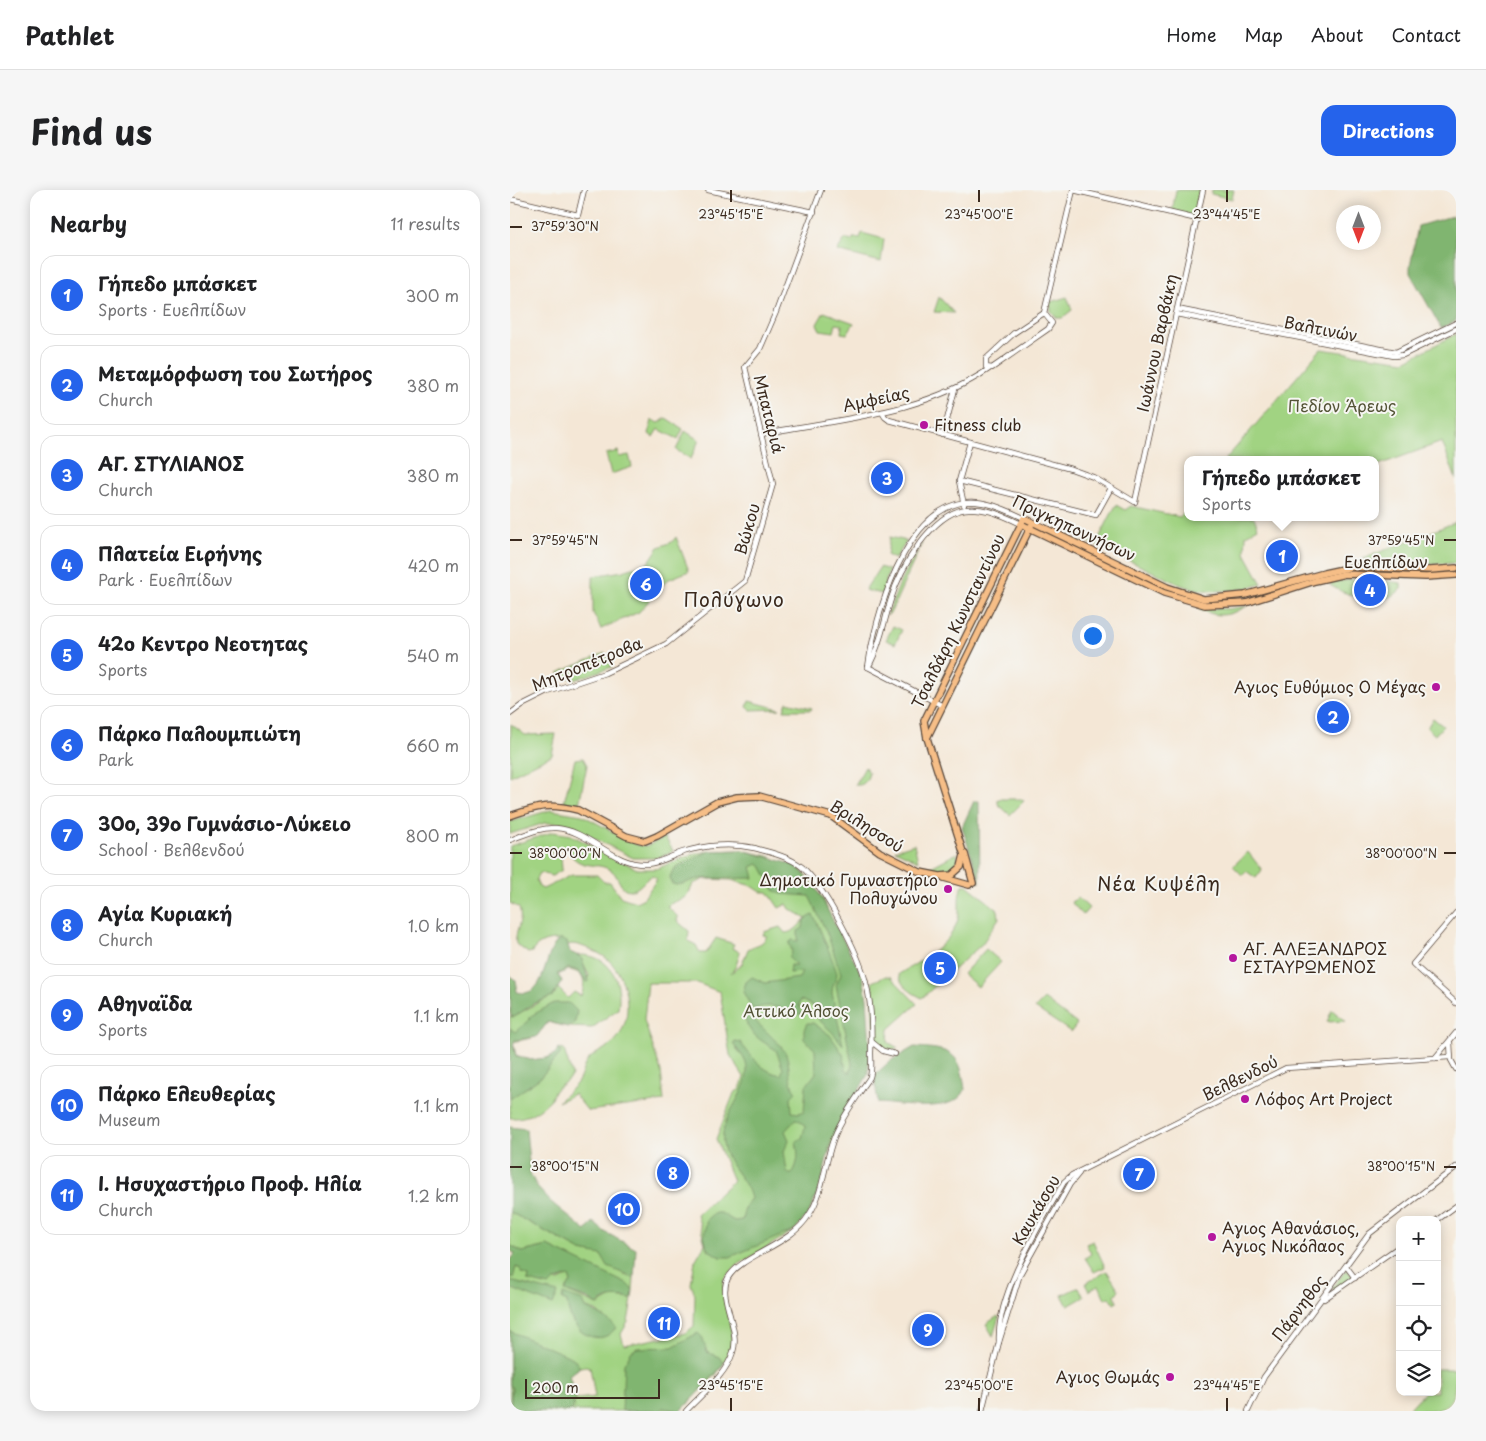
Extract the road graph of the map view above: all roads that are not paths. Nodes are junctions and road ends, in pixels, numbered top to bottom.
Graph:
1 (584, 190) edge
2 (708, 190) edge
3 (821, 190) edge
4 (1073, 190) edge
5 (1203, 190) edge
6 (510, 199) edge
7 (814, 212) junction
8 (1196, 219) junction
9 (1177, 311) junction
10 (1044, 313) junction
11 (1456, 323) edge
12 (1456, 329) edge
13 (989, 369) junction
14 (955, 390) junction
15 (882, 412) junction
16 (761, 434) junction
17 (943, 435) junction
18 (970, 442) junction
19 (959, 482) junction
20 (773, 484) joint
21 (1111, 488) junction
22 (963, 502) junction
23 (964, 509) junction
24 (1023, 521) junction
25 (1031, 525) junction
26 (1456, 568) edge
27 (1456, 575) edge
28 (745, 581) joint
29 (1229, 602) junction
30 (868, 668) junction
31 (934, 701) junction
32 (943, 706) junction
33 (510, 714) edge
34 (927, 738) junction
35 (510, 816) edge
36 (510, 840) edge
37 (962, 847) junction
38 (958, 871) joint
39 (940, 876) junction
40 (1456, 913) edge
41 (1456, 1003) edge
42 (1456, 1033) edge
43 (1450, 1040) junction
44 (872, 1042) junction
45 (895, 1054) dead end
46 (1450, 1057) junction
47 (1435, 1058) junction
48 (1456, 1069) edge
49 (1456, 1167) edge
50 (1084, 1169) joint
51 (1456, 1206) edge
52 (1441, 1217) edge
53 (1396, 1249) edge
54 (1346, 1266) junction
55 (1355, 1278) junction
56 (1321, 1301) junction
57 (686, 1411) edge
58 (982, 1411) edge
59 (1248, 1411) edge

1 - 6 street
2 - 7 street
3 - 7 street, Μπαταριά
4 - 8 street
4 - 10 street
5 - 8 street, Ιωάννου Βαρβάκη
7 - 16 street, Μπαταριά
8 - 9 street, Ιωάννου Βαρβάκη
9 - 11 street, Βαλτινών
9 - 12 street, Βαλτινών
9 - 21 street, Ιωάννου Βαρβάκη
10 - 13 street
10 - 13 street, Αμφείας
13 - 14 street, Αμφείας
14 - 15 street, Αμφείας
14 - 17 street
15 - 16 street, Αμφείας
15 - 17 street
16 - 20 street, Μπαταριά
17 - 18 street
18 - 19 street
18 - 21 street
19 - 21 street
19 - 22 street
20 - 28 street, Βώκου
22 - 23 street
22 - 24 street, Πριγκηποννήσων
22 - 30 street, Πριγκηποννήσων
23 - 24 street, Πριγκηποννήσων
23 - 30 street, Πριγκηποννήσων
24 - 25 main road, Πριγκηποννήσων
24 - 31 main road, Τσαλδάρη Κωνσταντίνου
25 - 29 main road, Πριγκηποννήσων
25 - 32 main road, Τσαλδάρη Κωνσταντίνου
26 - 29 main road, Ευελπίδων
27 - 29 main road, Ευελπίδων
28 - 33 street, Μητροπέτροβα
30 - 31 street
31 - 32 street
31 - 34 main road, Τσαλδάρη Κωνσταντίνου
32 - 34 main road, Τσαλδάρη Κωνσταντίνου
34 - 37 main road, Τσαλδάρη Κωνσταντίνου
35 - 39 main road, Βριλησσού
36 - 44 street
37 - 38 main road, Τσαλδάρη Κωνσταντίνου
37 - 39 main road
38 - 39 main road, Βριλησσού
40 - 41 street
42 - 43 street
43 - 46 street
43 - 47 street
44 - 45 street
44 - 57 street
46 - 47 street, Βελβενδού
46 - 48 street
47 - 50 street, Βελβενδού
49 - 54 street, Πάρνηθος
50 - 58 street, Καυκάσου
51 - 52 street
53 - 55 street
54 - 55 street
54 - 56 street, Πάρνηθος
55 - 56 street
56 - 59 street, Πάρνηθος

